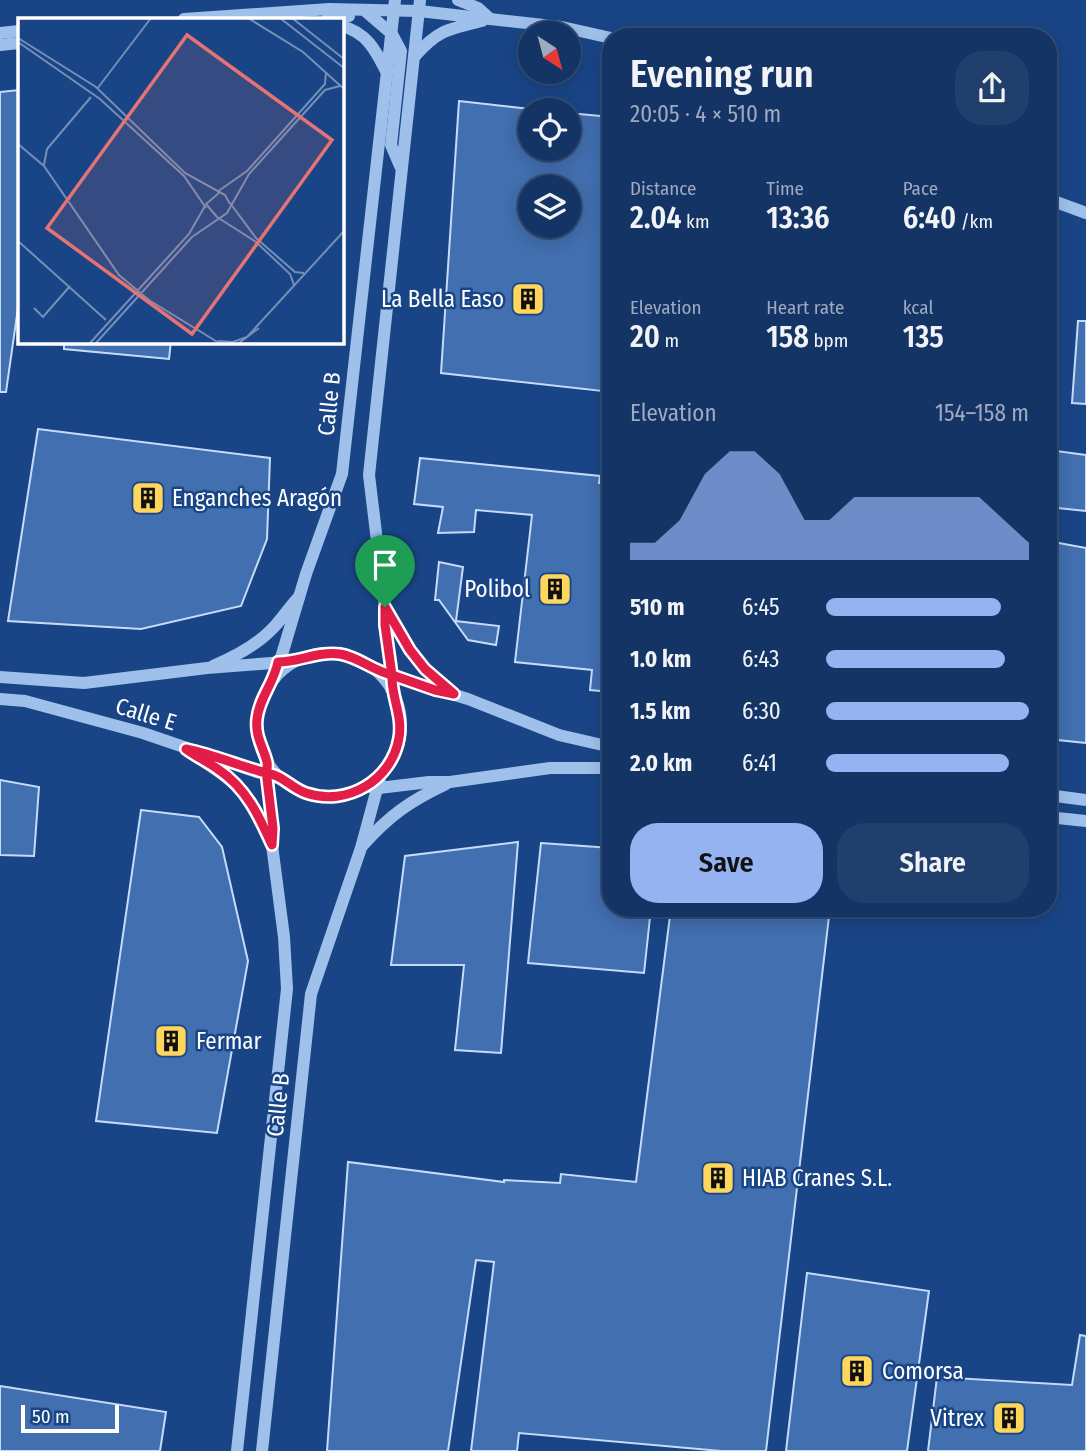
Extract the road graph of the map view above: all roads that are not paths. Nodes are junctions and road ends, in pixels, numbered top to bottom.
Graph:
1 (458, 0) edge
2 (421, 4) edge
3 (395, 5) edge
4 (365, 8) edge
5 (328, 14) edge
6 (213, 18) edge
7 (490, 19) junction
8 (343, 27) edge
9 (18, 31) edge
10 (0, 33) edge
11 (392, 34) junction
12 (602, 36) edge
13 (18, 43) edge
14 (0, 45) edge
15 (414, 57) junction
16 (387, 73) junction
17 (401, 170) junction
18 (1057, 202) edge
19 (1086, 213) edge
20 (299, 597) junction
21 (385, 607) junction
22 (278, 662) junction
23 (294, 662) junction
24 (207, 668) junction
25 (376, 671) junction
26 (392, 675) junction
27 (0, 677) edge
28 (275, 678) junction
29 (391, 689) junction
30 (454, 694) junction
31 (0, 699) edge
32 (602, 745) edge
33 (186, 749) junction
34 (602, 768) edge
35 (270, 771) junction
36 (450, 782) junction
37 (373, 787) junction
38 (1057, 796) edge
39 (1086, 800) edge
40 (1057, 818) edge
41 (1086, 821) edge
42 (272, 845) junction
43 (361, 848) junction
44 (237, 1451) edge
45 (262, 1451) edge

1 - 7 street
2 - 3 street
2 - 7 street
2 - 15 street, Calle B
3 - 4 street
3 - 11 street, Calle B
4 - 5 street
4 - 11 street
5 - 6 street
7 - 12 street
7 - 15 street
8 - 16 street
9 - 10 street
11 - 16 street, Calle B
11 - 17 street
13 - 14 street
15 - 17 street, Calle B
16 - 20 street, Calle B
17 - 21 street, Calle B
18 - 19 street
20 - 22 street, Calle B
20 - 24 street, Calle E
21 - 26 street, Calle B
21 - 30 street, Calle B
22 - 23 street, Calle E
22 - 24 street, Calle E
22 - 28 street, Calle B
23 - 25 street
23 - 28 street
24 - 27 street, Calle E
25 - 26 street
25 - 29 street
26 - 29 street, Calle B
26 - 30 street
28 - 35 street
29 - 37 street
30 - 32 street
31 - 33 street, Calle E
33 - 35 street, Calle E
33 - 42 street, Calle B
34 - 36 street
35 - 37 street
35 - 42 street, Calle B
36 - 37 street
36 - 43 street
37 - 43 street, Calle B
38 - 39 street
40 - 41 street
42 - 44 street, Calle B
43 - 45 street, Calle B

